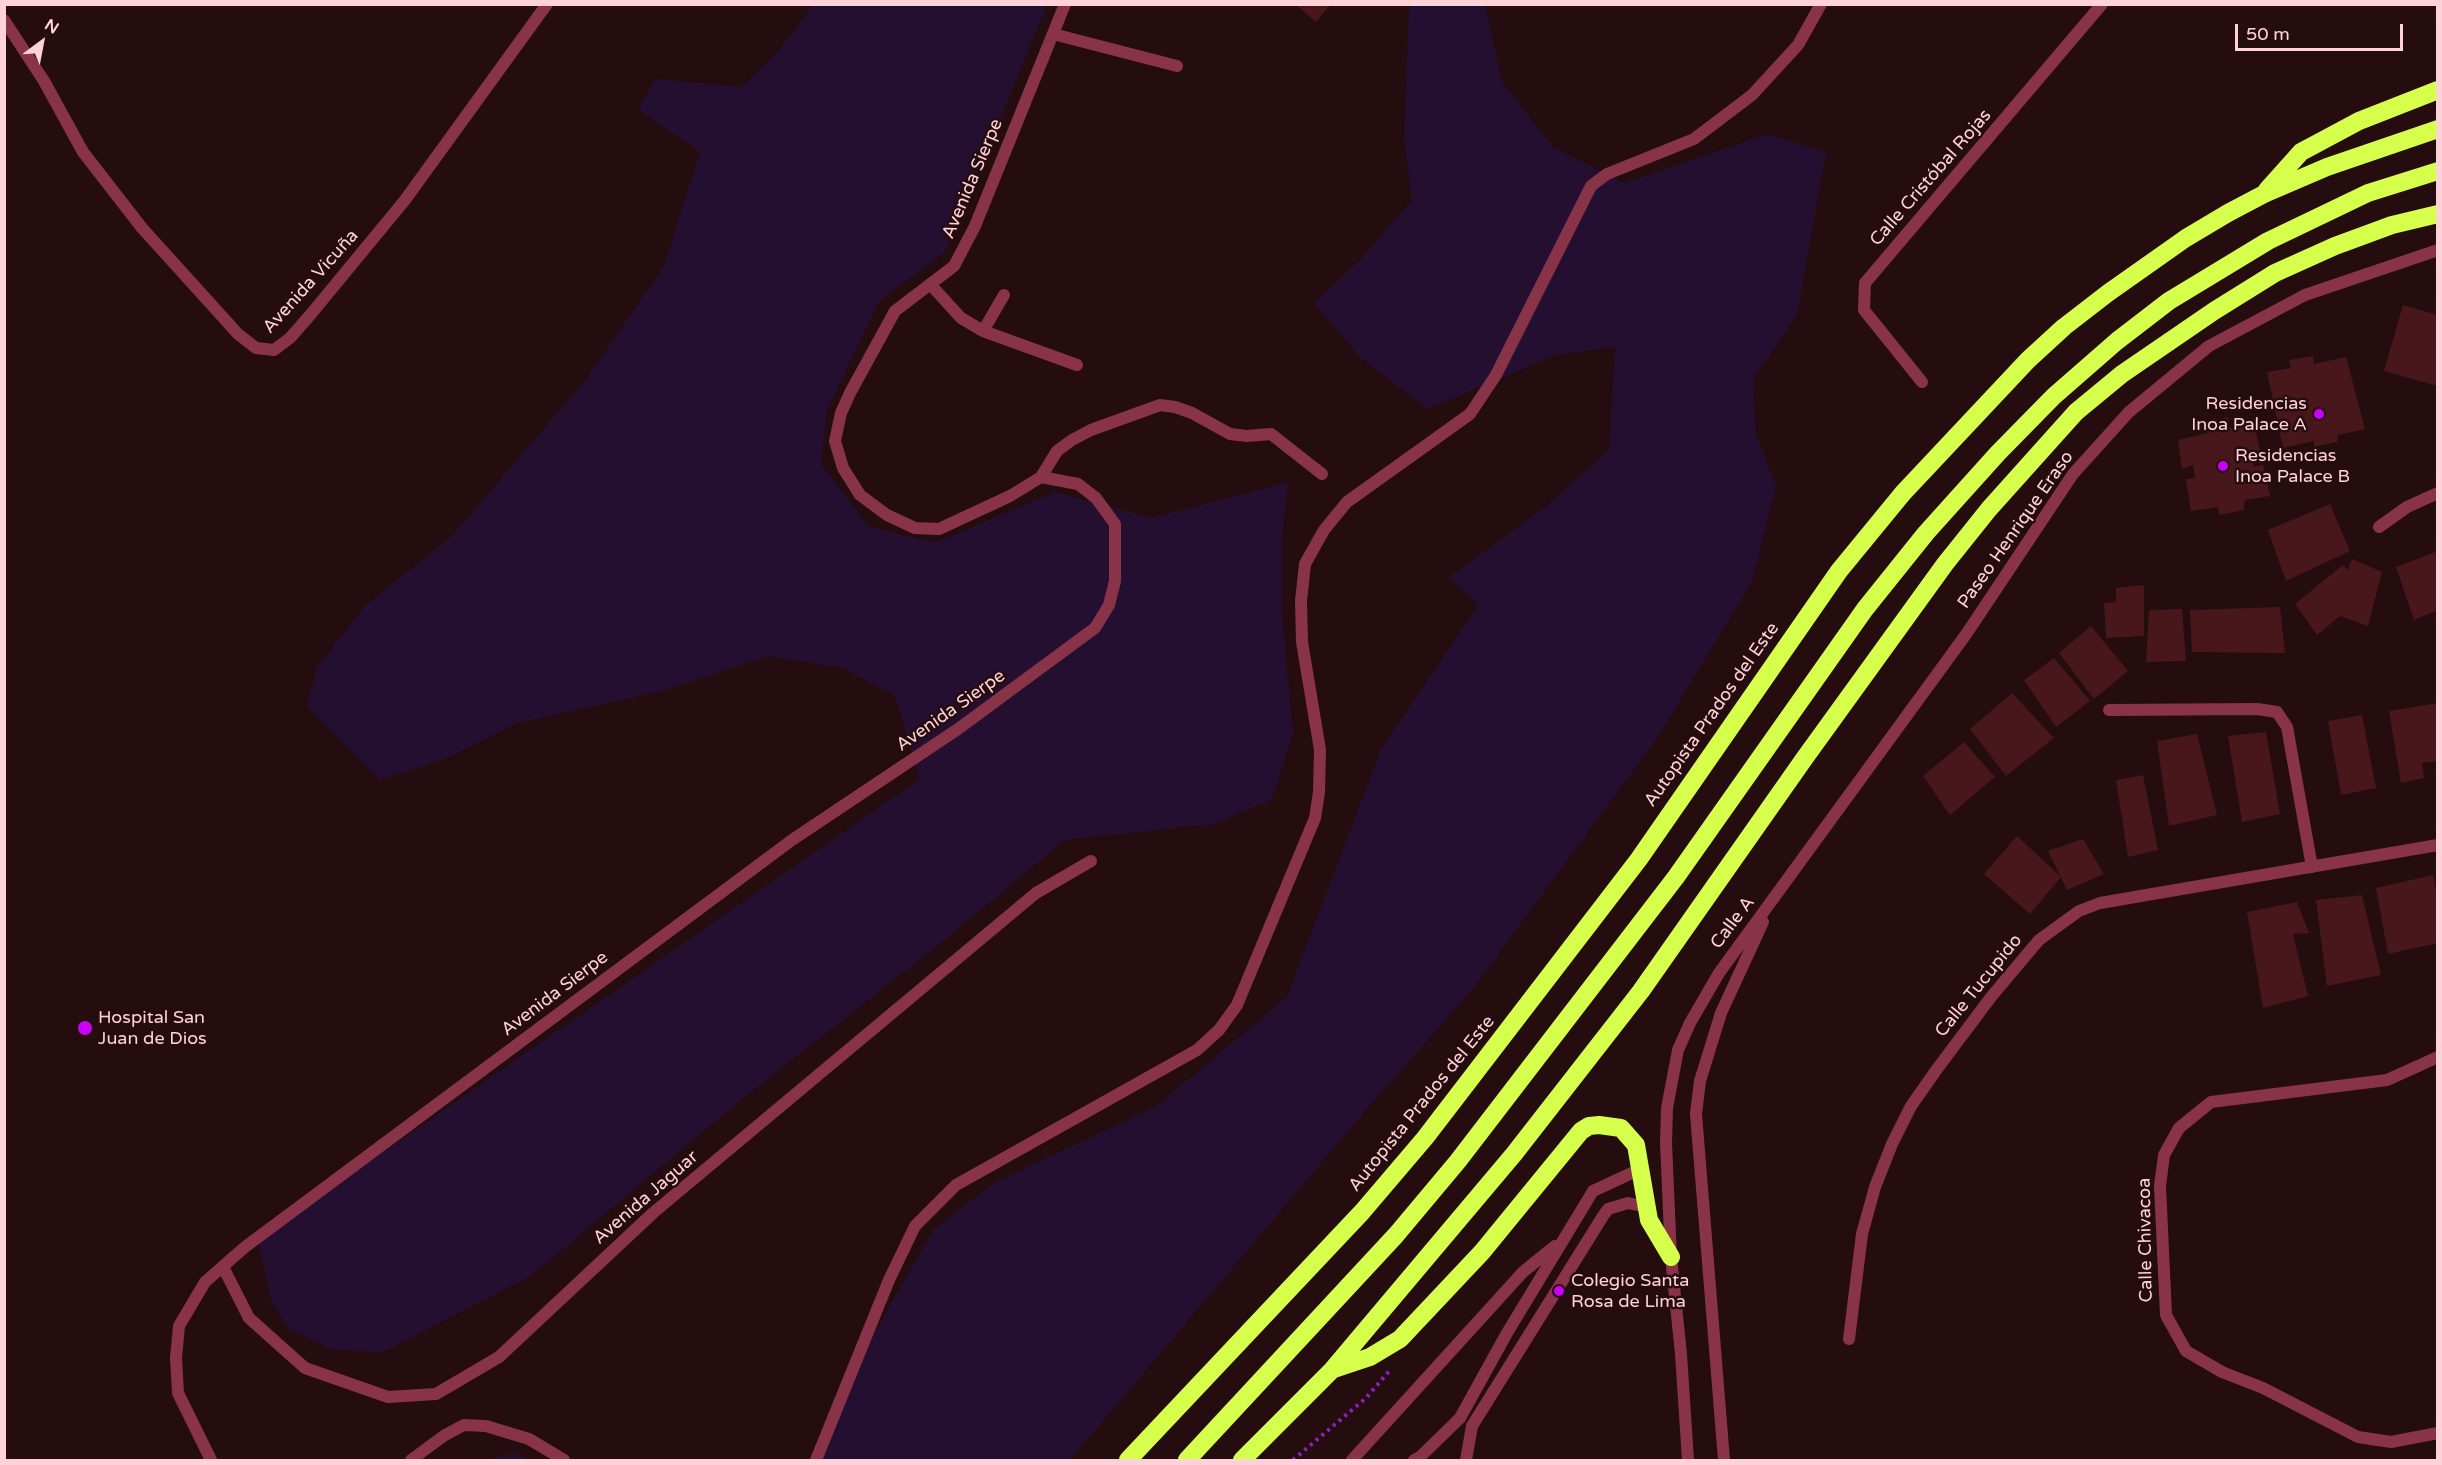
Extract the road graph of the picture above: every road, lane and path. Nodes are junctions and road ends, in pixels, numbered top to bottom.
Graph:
1 (547, 4) edge
2 (1065, 4) edge
3 (1821, 4) edge
4 (2102, 4) edge
5 (4, 20) edge
6 (1053, 34) junction
7 (1177, 66) dead end
8 (2438, 90) edge
9 (2438, 129) edge
10 (2438, 171) edge
11 (2264, 194) junction
12 (2438, 214) edge
13 (2438, 250) edge
14 (930, 284) junction
15 (1004, 295) dead end
16 (983, 331) junction
17 (1077, 365) dead end
18 (1922, 382) dead end
19 (1322, 474) dead end
20 (1041, 477) junction
21 (2438, 493) edge
22 (2379, 527) dead end
23 (2109, 710) dead end
24 (2438, 845) edge
25 (1091, 861) dead end
26 (2312, 867) junction
27 (1773, 899) junction
28 (2438, 1057) edge
29 (1641, 1166) junction
30 (1647, 1207) junction
31 (1563, 1239) junction
32 (1671, 1257) junction
33 (223, 1267) junction
34 (1849, 1339) dead end
35 (1332, 1370) junction
36 (2438, 1432) edge
37 (211, 1461) edge
38 (411, 1461) edge
39 (564, 1461) edge
40 (816, 1461) edge
41 (1128, 1461) edge
42 (1187, 1461) edge
43 (1242, 1461) edge
44 (1352, 1461) edge
45 (1414, 1461) edge
46 (1466, 1461) edge
47 (1688, 1461) edge
48 (1724, 1461) edge

1 - 5 street, Avenida Vicuña
2 - 6 street, Avenida Sierpe
3 - 40 street
4 - 18 street, Calle Cristóbal Rojas
6 - 7 street
6 - 14 street, Avenida Sierpe
8 - 11 highway
9 - 11 highway, Autopista Prados del Este
10 - 42 highway
11 - 41 highway, Autopista Prados del Este
12 - 35 highway
13 - 27 street, Paseo Henrique Eraso
14 - 16 street
14 - 20 street, Avenida Sierpe
15 - 16 street
16 - 17 street
19 - 20 street
20 - 33 street, Avenida Sierpe
21 - 22 street
23 - 26 street
24 - 26 street, Calle Tucupido
25 - 33 street, Avenida Jaguar
26 - 34 street, Calle Tucupido
27 - 32 street, Calle A
27 - 48 street, Calle A
28 - 36 street, Calle Chivacoa
29 - 30 highway
29 - 31 street
29 - 35 highway
30 - 32 highway
30 - 46 street
31 - 44 street
31 - 45 street
32 - 47 street, Calle A
33 - 37 street, Avenida Sierpe
35 - 43 highway
38 - 39 street

